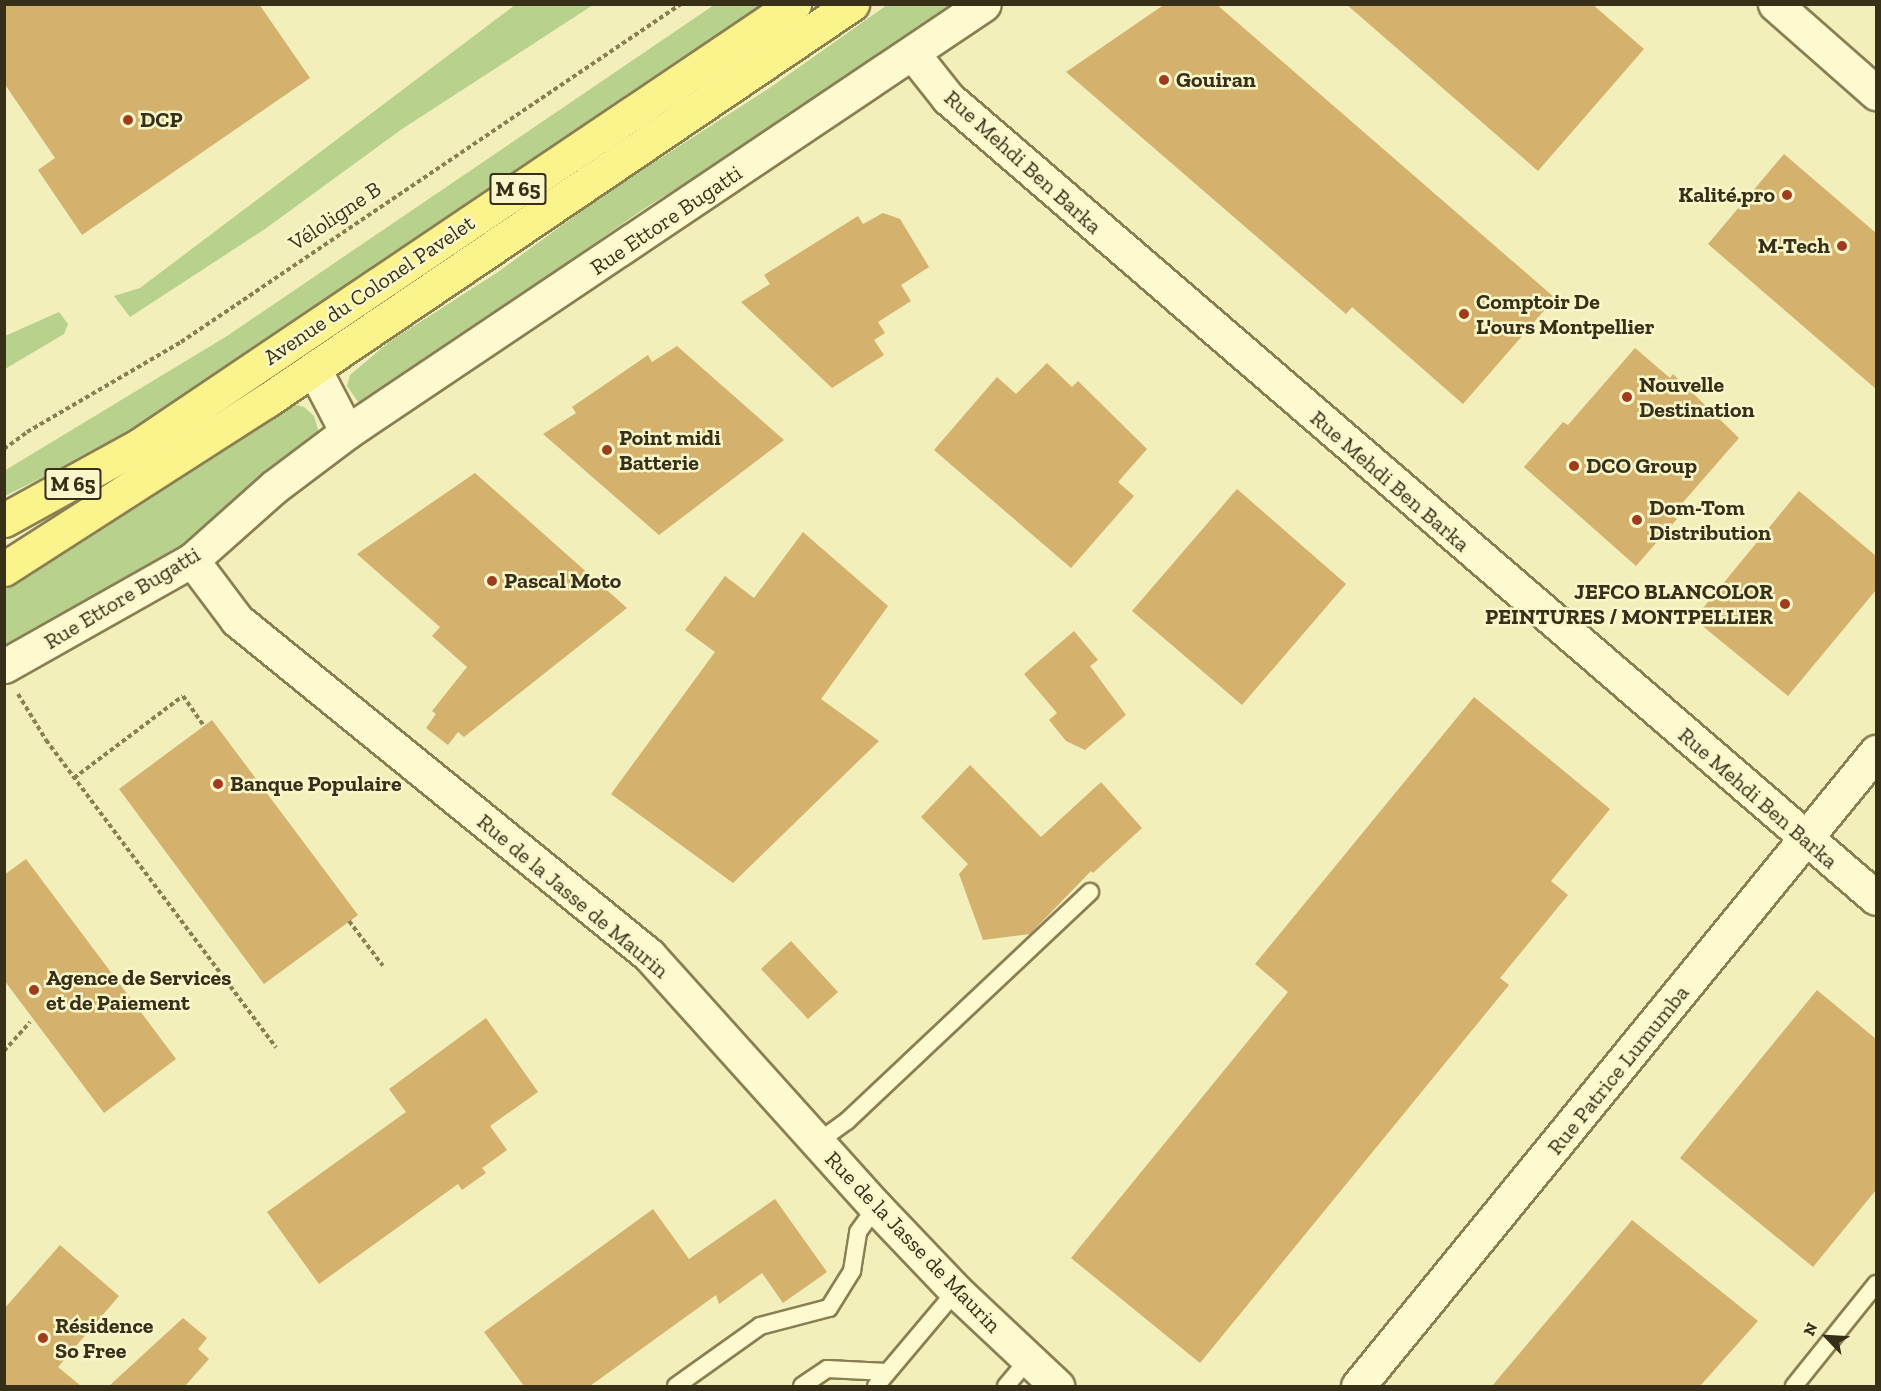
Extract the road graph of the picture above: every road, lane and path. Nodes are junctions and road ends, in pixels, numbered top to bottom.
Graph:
1 (681, 4) edge
2 (794, 4) edge
3 (852, 4) edge
4 (984, 4) edge
5 (1775, 4) edge
6 (913, 54) junction
7 (1876, 93) edge
8 (314, 369) junction
9 (243, 375) junction
10 (347, 432) junction
11 (4, 449) edge
12 (4, 520) edge
13 (192, 560) junction
14 (4, 569) edge
15 (5, 666) edge
16 (204, 726) dead end
17 (1876, 752) edge
18 (74, 778) junction
19 (1805, 839) junction
20 (1090, 892) dead end
21 (1876, 898) edge
22 (349, 921) dead end
23 (383, 966) dead end
24 (30, 1022) dead end
25 (276, 1048) dead end
26 (4, 1052) edge
27 (818, 1142) junction
28 (876, 1207) junction
29 (1876, 1284) edge
30 (956, 1291) junction
31 (1028, 1360) junction
32 (887, 1372) junction
33 (676, 1386) edge
34 (802, 1386) edge
35 (876, 1386) edge
36 (1006, 1386) edge
37 (1057, 1386) edge
38 (1358, 1386) edge
39 (1794, 1386) edge

1 - 11 path, Véloligne B
2 - 9 main road, Avenue du Colonel Pavelet / M 65
3 - 8 main road, Avenue du Colonel Pavelet / M 65
4 - 6 street, Rue Ettore Bugatti
5 - 7 street
6 - 10 street, Rue Ettore Bugatti
6 - 19 street, Rue Mehdi Ben Barka
8 - 9 main road, Avenue du Colonel Pavelet / M 65
8 - 10 street
8 - 14 main road, Avenue du Colonel Pavelet / M 65
9 - 12 main road, Avenue du Colonel Pavelet / M 65
10 - 13 street, Rue Ettore Bugatti
13 - 15 street, Rue Ettore Bugatti
13 - 27 street, Rue de la Jasse de Maurin
15 - 18 path
16 - 18 path
17 - 19 street, Rue Patrice Lumumba
18 - 25 path
19 - 21 street, Rue Mehdi Ben Barka
19 - 38 street, Rue Patrice Lumumba
20 - 27 lane
22 - 23 path
24 - 26 path
27 - 28 street, Rue de la Jasse de Maurin
28 - 30 street, Rue de la Jasse de Maurin
28 - 33 lane
29 - 39 lane
30 - 31 street, Rue de la Jasse de Maurin
30 - 32 lane
31 - 36 lane
31 - 37 street, Rue de la Jasse de Maurin
32 - 34 lane
32 - 35 lane

